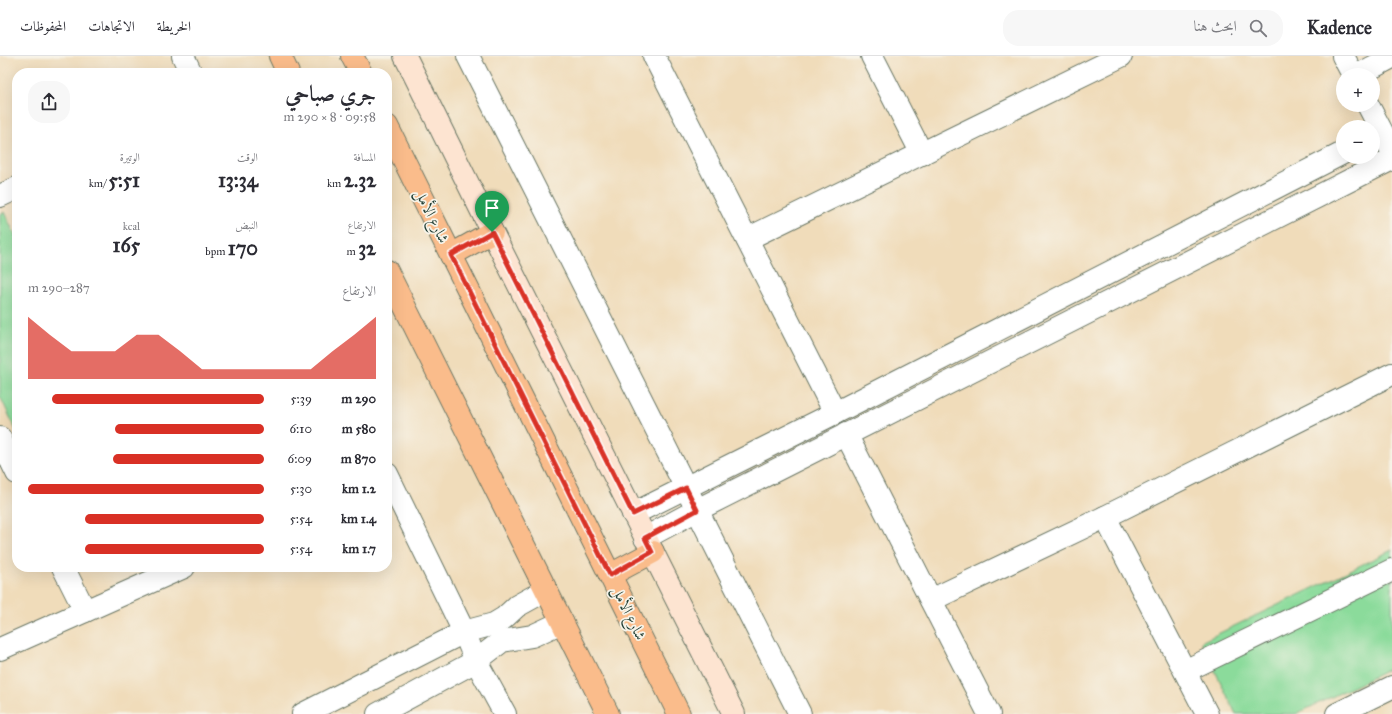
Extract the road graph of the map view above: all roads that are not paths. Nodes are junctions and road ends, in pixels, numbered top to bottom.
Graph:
1 (183, 56) edge
2 (280, 56) edge
3 (352, 56) edge
4 (404, 56) edge
5 (468, 56) edge
6 (654, 56) edge
7 (872, 56) edge
8 (1121, 56) edge
9 (1343, 56) edge
10 (1392, 57) edge
11 (189, 68) edge
12 (286, 68) edge
13 (358, 68) edge
14 (1349, 68) edge
15 (1371, 68) edge
16 (1371, 112) edge
17 (392, 136) edge
18 (1382, 141) edge
19 (922, 154) junction
20 (1336, 157) edge
21 (1392, 159) edge
22 (492, 232) junction
23 (747, 239) junction
24 (451, 255) junction
25 (392, 281) edge
26 (1392, 374) edge
27 (835, 412) junction
28 (846, 434) junction
29 (0, 438) edge
30 (12, 463) edge
31 (392, 484) edge
32 (686, 488) junction
33 (697, 510) junction
34 (633, 514) junction
35 (1105, 517) junction
36 (649, 545) junction
37 (1392, 570) edge
38 (65, 572) edge
39 (173, 572) edge
40 (610, 575) junction
41 (546, 590) junction
42 (931, 600) junction
43 (85, 612) junction
44 (562, 622) junction
45 (464, 632) junction
46 (0, 649) edge
47 (476, 661) junction
48 (1185, 671) junction
49 (1392, 687) edge
50 (303, 714) edge
51 (378, 714) edge
52 (505, 714) edge
53 (608, 714) edge
54 (679, 714) edge
55 (734, 714) edge
56 (800, 714) edge
57 (989, 714) edge
58 (1207, 714) edge
59 (1337, 714) edge

1 - 11 street
2 - 12 main road
3 - 13 main road
4 - 22 street
5 - 32 street
6 - 23 street
7 - 19 street
8 - 19 street
9 - 14 street
10 - 15 street
16 - 18 street
17 - 24 main road, شارع الأمل
19 - 23 street
20 - 27 street
21 - 28 street
22 - 24 main road
22 - 34 street
23 - 27 street
24 - 40 main road, شارع الأمل
25 - 41 main road
26 - 35 street
27 - 32 street
28 - 33 street
28 - 42 street
29 - 30 street
31 - 45 street
32 - 33 street
32 - 34 street
33 - 36 street
33 - 56 street
34 - 36 street
35 - 42 street
35 - 48 street
36 - 40 main road
36 - 55 street
37 - 48 street
38 - 43 street
39 - 43 street
40 - 54 main road, شارع الأمل
41 - 44 main road
41 - 45 street
42 - 57 street
43 - 46 street
44 - 47 street
44 - 53 main road
45 - 47 street
45 - 50 street
47 - 51 street
47 - 52 street
48 - 58 street
49 - 59 street

